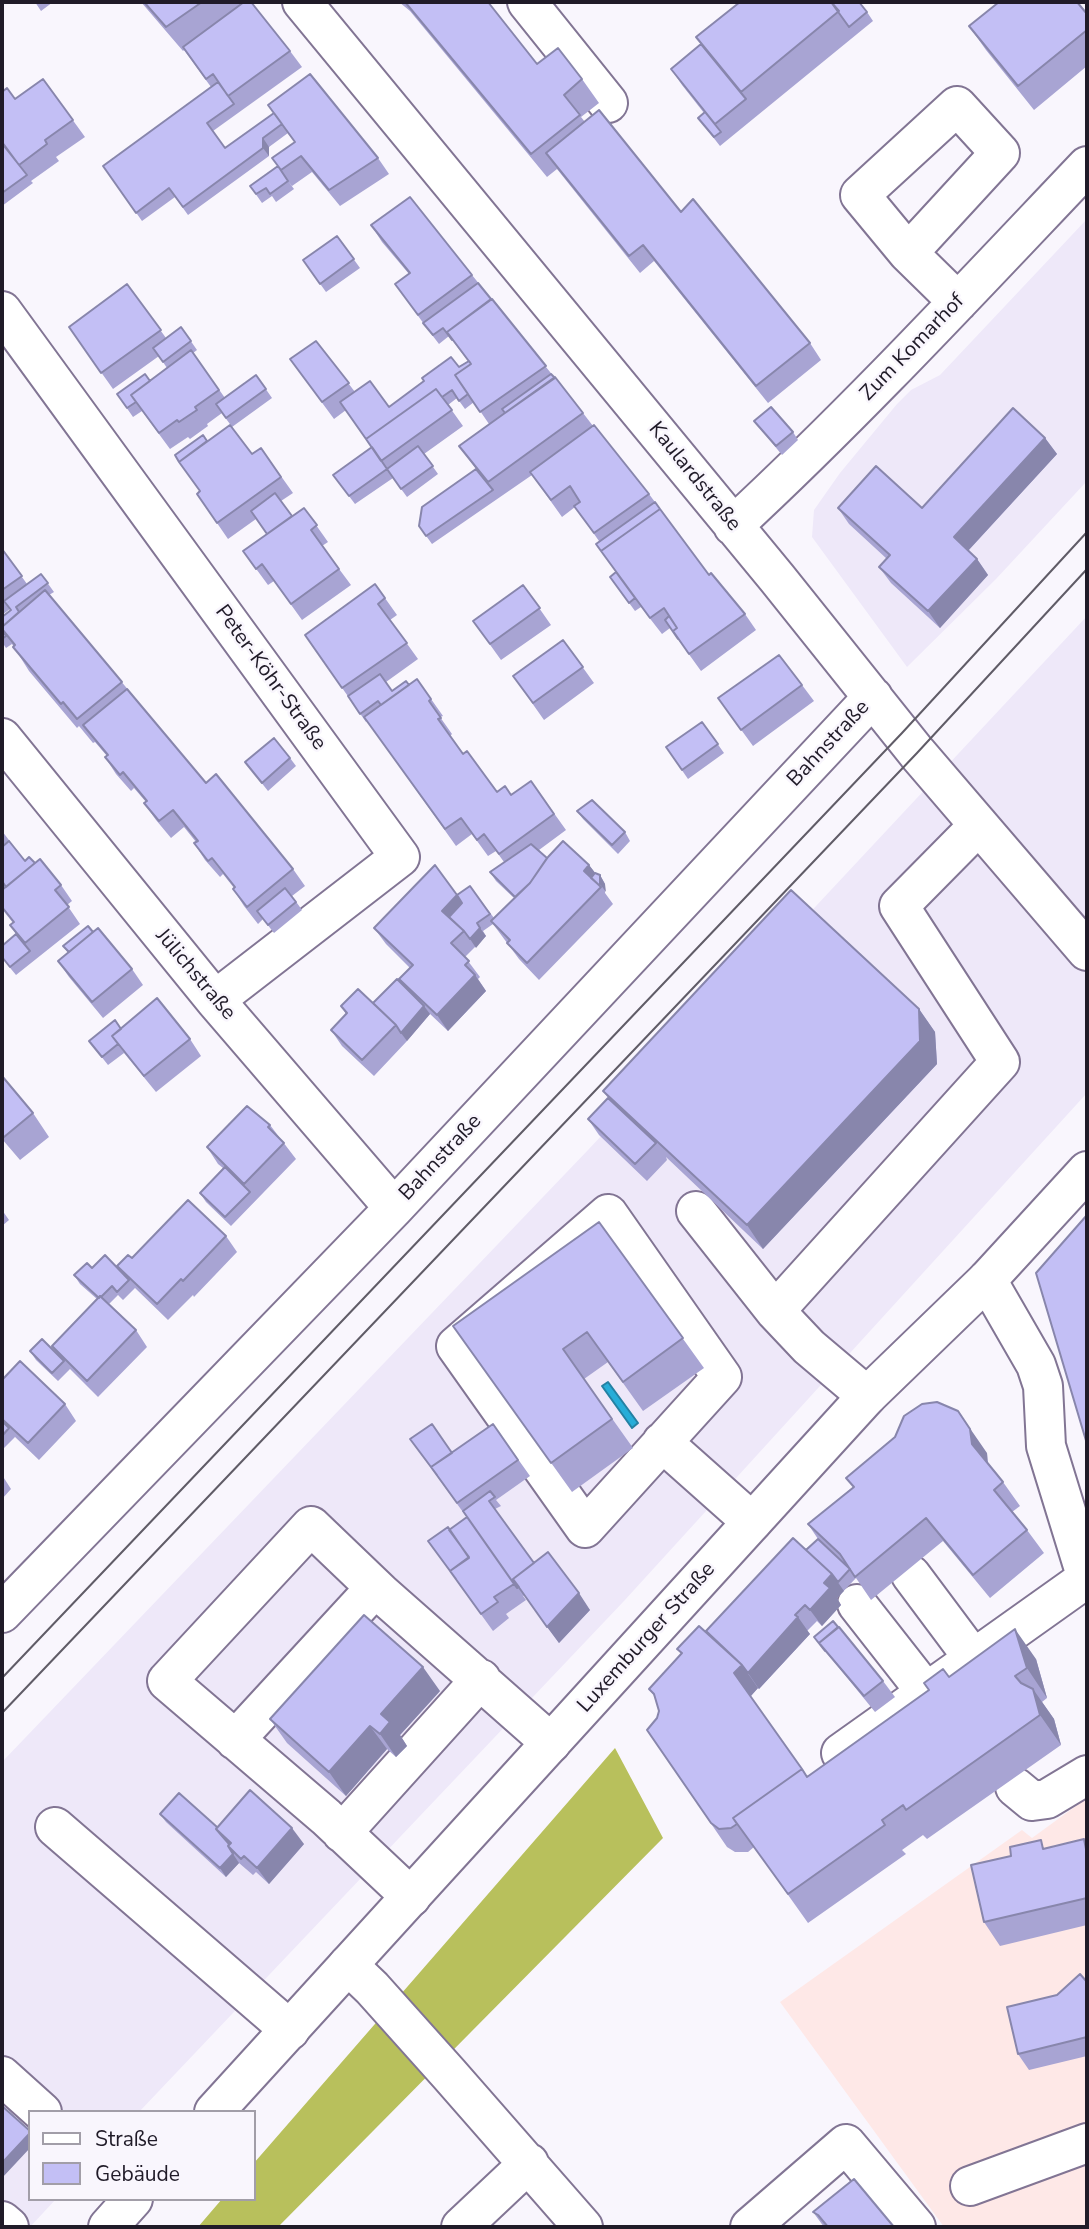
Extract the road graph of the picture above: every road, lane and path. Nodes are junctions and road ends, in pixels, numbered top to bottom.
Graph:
1 (302, 2) edge
2 (527, 2) edge
3 (608, 103) dead end
4 (1087, 166) edge
5 (908, 253) dead end
6 (958, 302) junction
7 (2, 311) edge
8 (733, 526) junction
9 (873, 697) junction
10 (2, 738) edge
11 (979, 825) junction
12 (1087, 951) edge
13 (215, 1000) junction
14 (1087, 1171) edge
15 (394, 1208) junction
16 (696, 1211) dead end
17 (987, 1279) junction
18 (775, 1311) junction
19 (867, 1396) junction
20 (662, 1443) junction
21 (752, 1522) junction
22 (1085, 1572) edge
23 (911, 1575) dead end
24 (375, 1588) junction
25 (857, 1604) edge
26 (2, 1613) edge
27 (975, 1641) junction
28 (481, 1679) junction
29 (926, 1692) junction
30 (235, 1740) junction
31 (551, 1743) junction
32 (841, 1752) edge
33 (1087, 1775) edge
34 (1015, 1787) dead end
35 (55, 1828) dead end
36 (342, 1833) junction
37 (411, 1897) junction
38 (348, 1965) junction
39 (290, 2030) junction
40 (2, 2076) edge
41 (40, 2110) edge
42 (216, 2110) edge
43 (1087, 2143) edge
44 (529, 2163) junction
45 (970, 2186) dead end
46 (131, 2201) edge
47 (2, 2221) edge
48 (753, 2226) edge
49 (9, 2227) edge
50 (108, 2227) edge
51 (461, 2227) edge
52 (583, 2227) edge
53 (916, 2227) edge

1 - 8 street, Kaulardstraße
2 - 3 street
4 - 6 street, Zum Komarhof
5 - 6 street
6 - 8 street, Zum Komarhof
7 - 13 street, Peter-Köhr-Straße
8 - 9 street, Kaulardstraße
9 - 11 street, Kaulardstraße
9 - 15 street, Bahnstraße
10 - 13 street, Jülichstraße
11 - 12 street, Kaulardstraße
11 - 18 street
13 - 15 street, Jülichstraße
14 - 17 street, Luxemburger Straße
15 - 26 street, Bahnstraße
16 - 18 street
17 - 19 street, Luxemburger Straße
17 - 22 street
18 - 19 street
19 - 21 street, Luxemburger Straße
20 - 20 street
20 - 21 street
21 - 31 street, Luxemburger Straße
22 - 27 street
23 - 27 street
24 - 28 street
24 - 30 street
24 - 30 street
25 - 29 street
27 - 29 street
28 - 31 street
28 - 36 street
29 - 32 street
30 - 36 street
31 - 37 street, Luxemburger Straße
33 - 34 street
35 - 39 street
36 - 37 street
37 - 38 street, Luxemburger Straße
38 - 39 street, Luxemburger Straße
38 - 44 street
39 - 42 street, Luxemburger Straße
40 - 41 street
43 - 45 street
44 - 51 street
44 - 52 street
46 - 50 street
47 - 49 street
48 - 53 street

